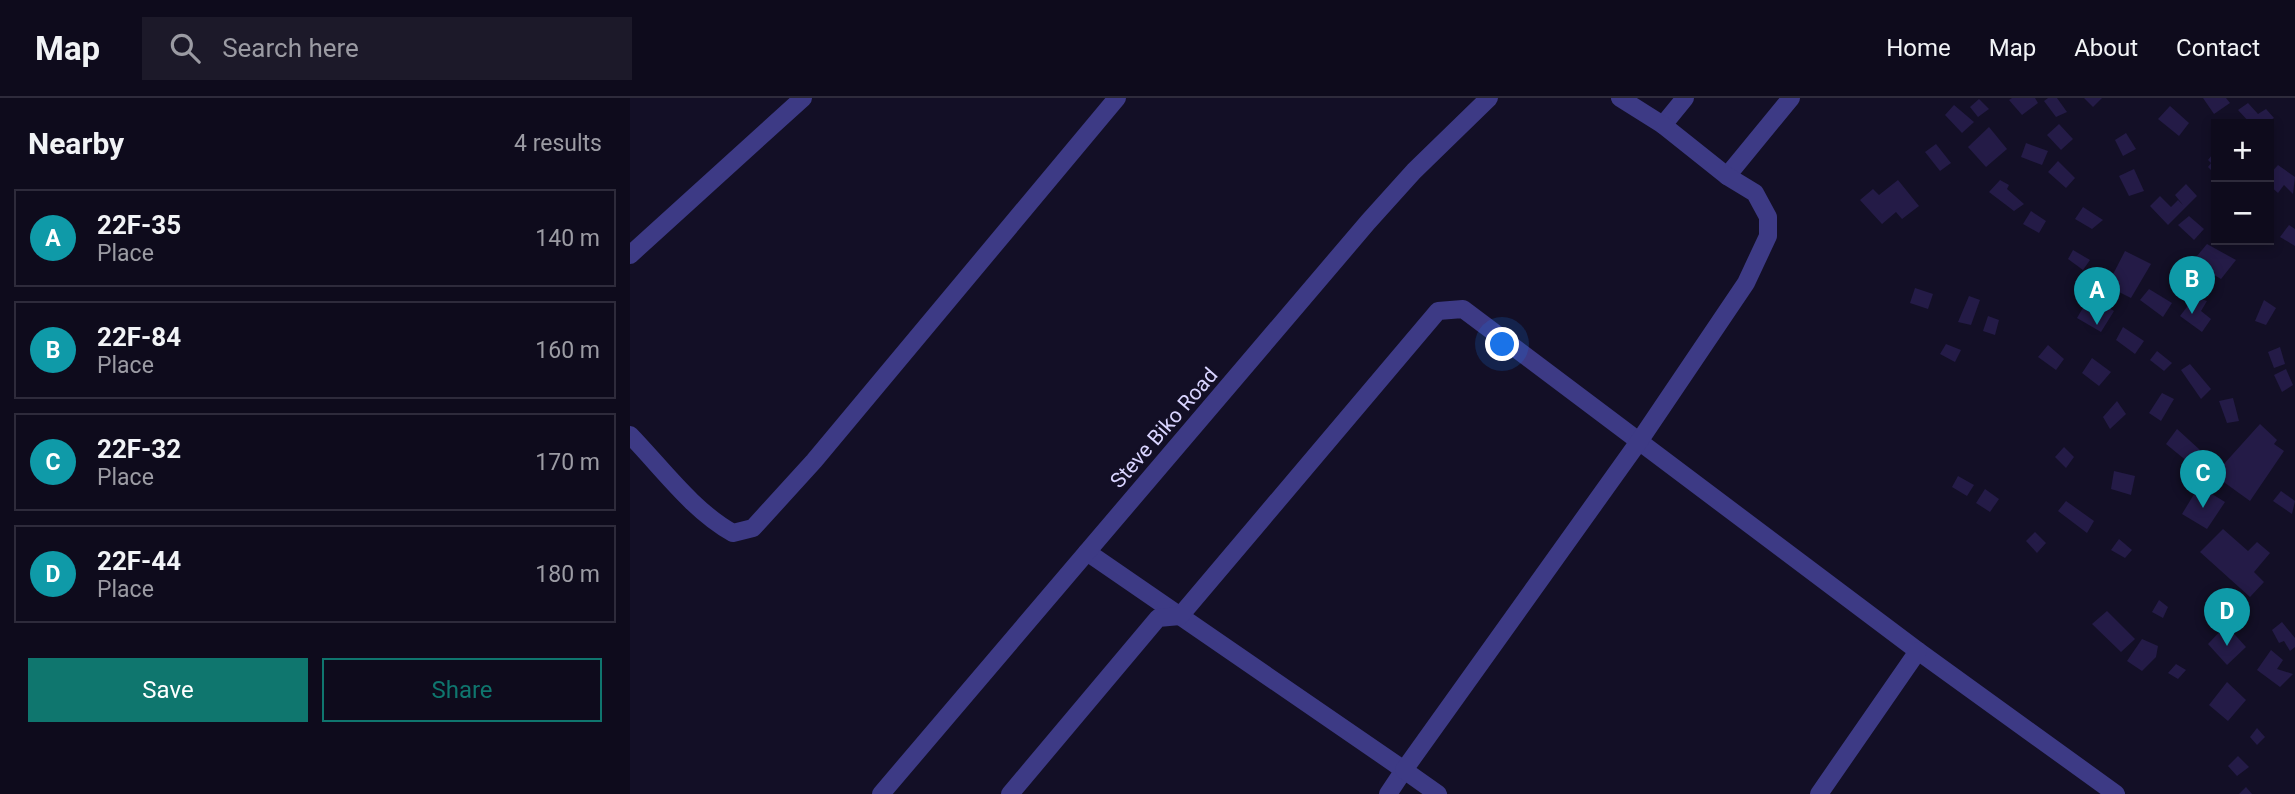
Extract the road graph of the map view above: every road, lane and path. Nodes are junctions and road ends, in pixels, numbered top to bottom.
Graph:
1 (803, 98) edge
2 (1117, 98) edge
3 (1489, 98) edge
4 (1620, 98) edge
5 (1685, 98) edge
6 (1791, 98) edge
7 (1663, 125) junction
8 (1727, 176) junction
9 (630, 255) edge
10 (630, 435) edge
11 (1640, 440) junction
12 (1087, 552) junction
13 (1180, 616) junction
14 (1918, 651) junction
15 (1404, 770) junction
16 (881, 794) edge
17 (1010, 794) edge
18 (1388, 794) edge
19 (1438, 794) edge
20 (1819, 794) edge
21 (2116, 794) edge

1 - 9 street
2 - 10 street
3 - 12 street, Steve Biko Road
4 - 7 street
5 - 7 street
6 - 8 street
7 - 8 street
8 - 11 street
11 - 13 street
11 - 14 street
11 - 15 street
12 - 13 street
12 - 16 street, Steve Biko Road
13 - 15 street
13 - 17 street
14 - 20 street
14 - 21 street
15 - 18 street
15 - 19 street

